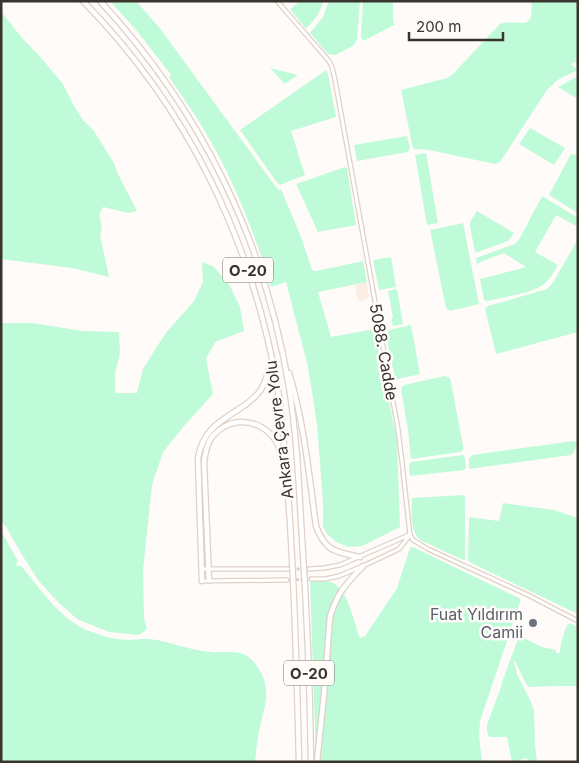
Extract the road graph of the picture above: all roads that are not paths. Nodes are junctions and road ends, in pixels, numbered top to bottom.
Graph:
1 (83, 1) edge
2 (100, 1) edge
3 (277, 1) edge
4 (283, 354) junction
5 (271, 360) junction
6 (288, 496) junction
7 (410, 535) junction
8 (360, 557) junction
9 (364, 566) junction
10 (210, 568) junction
11 (309, 568) tunnel mouth
12 (201, 569) junction
13 (288, 569) tunnel mouth
14 (311, 579) tunnel mouth
15 (210, 580) junction
16 (287, 580) tunnel mouth
17 (202, 581) joint
18 (578, 620) edge
19 (299, 762) edge
20 (311, 762) edge
21 (317, 762) edge

1 - 5 highway, Ankara Çevre Yolu / O-20
2 - 4 highway, Ankara Çevre Yolu / O-20
3 - 7 street, 5088. Cadde
4 - 8 highway
4 - 20 highway, Ankara Çevre Yolu / O-20
5 - 6 highway, Ankara Çevre Yolu / O-20
5 - 12 highway
6 - 10 highway
6 - 19 highway, Ankara Çevre Yolu / O-20
7 - 8 street
7 - 9 street
7 - 18 street
8 - 11 street
9 - 14 street
9 - 21 highway
10 - 12 street
10 - 13 street
10 - 15 highway
12 - 17 highway
15 - 16 street
15 - 17 street

